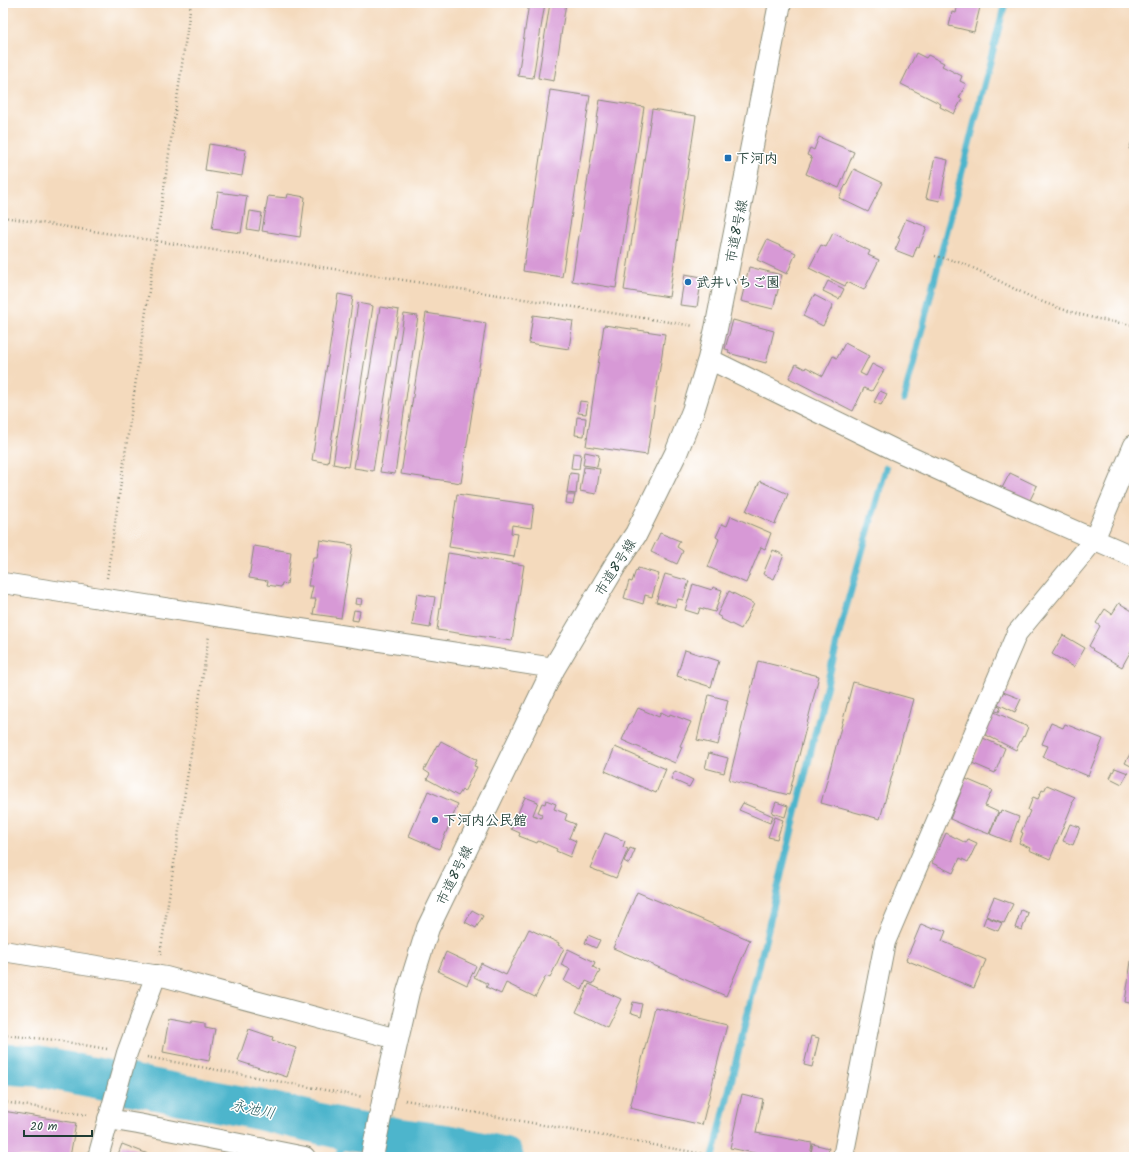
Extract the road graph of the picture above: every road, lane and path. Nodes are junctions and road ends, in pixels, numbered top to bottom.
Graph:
1 (191, 3) edge
2 (780, 3) edge
3 (3, 217) edge
4 (157, 240) junction
5 (935, 256) dead end
6 (1134, 325) edge
7 (716, 329) junction
8 (710, 359) junction
9 (1134, 445) edge
10 (1094, 540) junction
11 (1134, 557) edge
12 (3, 583) edge
13 (104, 599) junction
14 (212, 615) junction
15 (554, 668) junction
16 (3, 951) edge
17 (156, 975) junction
18 (3, 1035) edge
19 (397, 1039) junction
20 (126, 1056) junction
21 (157, 1059) dead end
22 (3, 1102) edge
23 (383, 1103) junction
24 (109, 1117) junction
25 (705, 1155) edge
26 (98, 1157) edge
27 (305, 1157) edge
28 (372, 1157) edge
29 (720, 1157) edge
30 (843, 1157) edge

1 - 4 path
2 - 7 street, 市道8号線
3 - 4 path
4 - 7 path
4 - 13 path
5 - 6 path
7 - 8 street, 市道8号線
8 - 10 street
8 - 15 street, 市道8号線
9 - 10 street
10 - 11 street
10 - 30 street
12 - 13 street
13 - 14 street
14 - 15 street
14 - 17 path
15 - 19 street, 市道8号線
16 - 17 street
17 - 19 street
17 - 20 street
18 - 20 path
19 - 23 street, 市道8号線
20 - 24 street
21 - 23 path
22 - 24 path
23 - 25 path
23 - 28 street, 市道8号線
24 - 26 street
24 - 27 street
25 - 29 path

